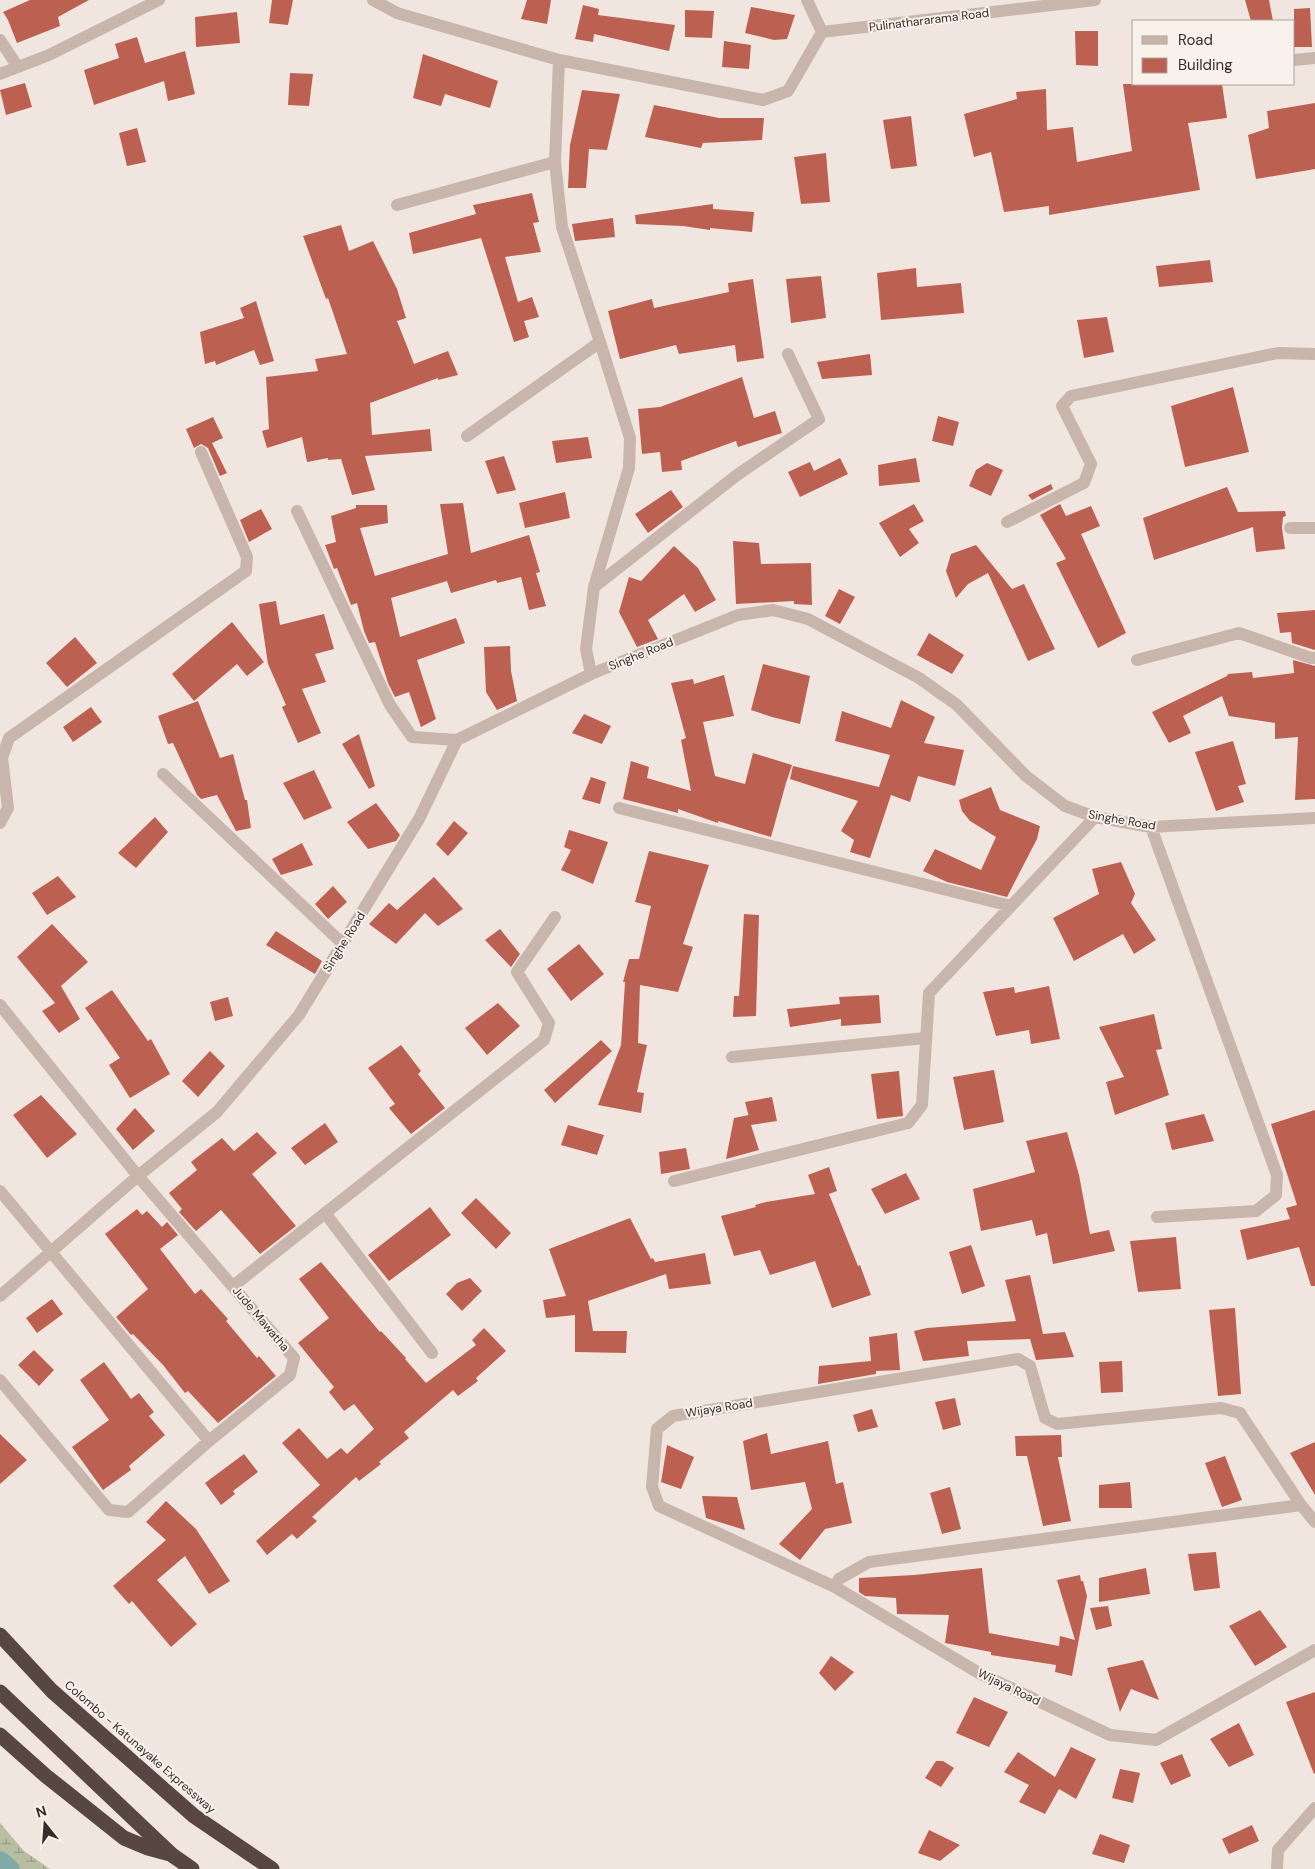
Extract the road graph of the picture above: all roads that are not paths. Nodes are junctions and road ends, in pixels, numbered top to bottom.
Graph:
1 (159, 0) edge
2 (373, 0) edge
3 (806, 0) edge
4 (1095, 0) edge
5 (822, 32) junction
6 (0, 40) edge
7 (1315, 58) edge
8 (559, 60) junction
9 (1295, 60) edge
10 (18, 67) junction
11 (0, 74) edge
12 (555, 162) junction
13 (397, 205) dead end
14 (600, 342) junction
15 (788, 354) dead end
16 (1315, 354) edge
17 (467, 436) dead end
18 (201, 452) dead end
19 (297, 511) dead end
20 (1007, 522) dead end
21 (1290, 528) dead end
22 (1315, 528) edge
23 (594, 587) junction
24 (1315, 658) edge
25 (1137, 660) dead end
26 (590, 674) junction
27 (457, 740) junction
28 (163, 774) dead end
29 (619, 808) dead end
30 (1095, 817) junction
31 (1315, 818) edge
32 (0, 823) edge
33 (1151, 827) junction
34 (1011, 906) junction
35 (556, 917) dead end
36 (343, 944) junction
37 (0, 1006) edge
38 (925, 1038) junction
39 (732, 1057) dead end
40 (138, 1176) junction
41 (674, 1181) dead end
42 (0, 1192) edge
43 (325, 1213) junction
44 (1157, 1217) dead end
45 (50, 1253) junction
46 (233, 1286) junction
47 (0, 1296) edge
48 (432, 1353) dead end
49 (0, 1380) edge
50 (209, 1441) junction
51 (1301, 1506) junction
52 (1315, 1522) edge
53 (835, 1587) junction
54 (0, 1635) edge
55 (1315, 1650) edge
56 (0, 1692) edge
57 (0, 1735) edge
58 (1315, 1808) edge
59 (172, 1854) junction
60 (192, 1869) edge
61 (272, 1869) edge
62 (1278, 1869) edge

1 - 10 street
2 - 8 street
3 - 5 street
4 - 5 street, Pulinathararama Road
5 - 8 street
6 - 10 street
7 - 9 street
8 - 12 street
10 - 11 street
12 - 13 street
12 - 14 street
14 - 17 street
14 - 23 street
15 - 23 street
16 - 20 street
18 - 32 street
19 - 27 street
21 - 22 street
23 - 26 street
24 - 25 street
26 - 27 street, Singhe Road
26 - 30 street, Singhe Road
27 - 36 street, Singhe Road
28 - 36 street
29 - 34 street
30 - 33 street, Singhe Road
30 - 34 street
31 - 33 street, Singhe Road
33 - 44 street
34 - 38 street
35 - 43 street
36 - 40 street, Singhe Road
37 - 40 street, Jude Mawatha
38 - 39 street
38 - 41 street
40 - 45 street, Singhe Road
40 - 46 street, Jude Mawatha
42 - 45 street
43 - 46 street
43 - 48 street
45 - 47 street, Singhe Road
45 - 50 street
46 - 50 street, Jude Mawatha
49 - 50 street
51 - 52 street, Wijaya Road
51 - 53 street
51 - 53 street, Wijaya Road
53 - 55 street, Wijaya Road
54 - 61 highway, Colombo - Katunayake Expressway
56 - 59 highway
57 - 59 highway
58 - 62 street
59 - 60 highway

